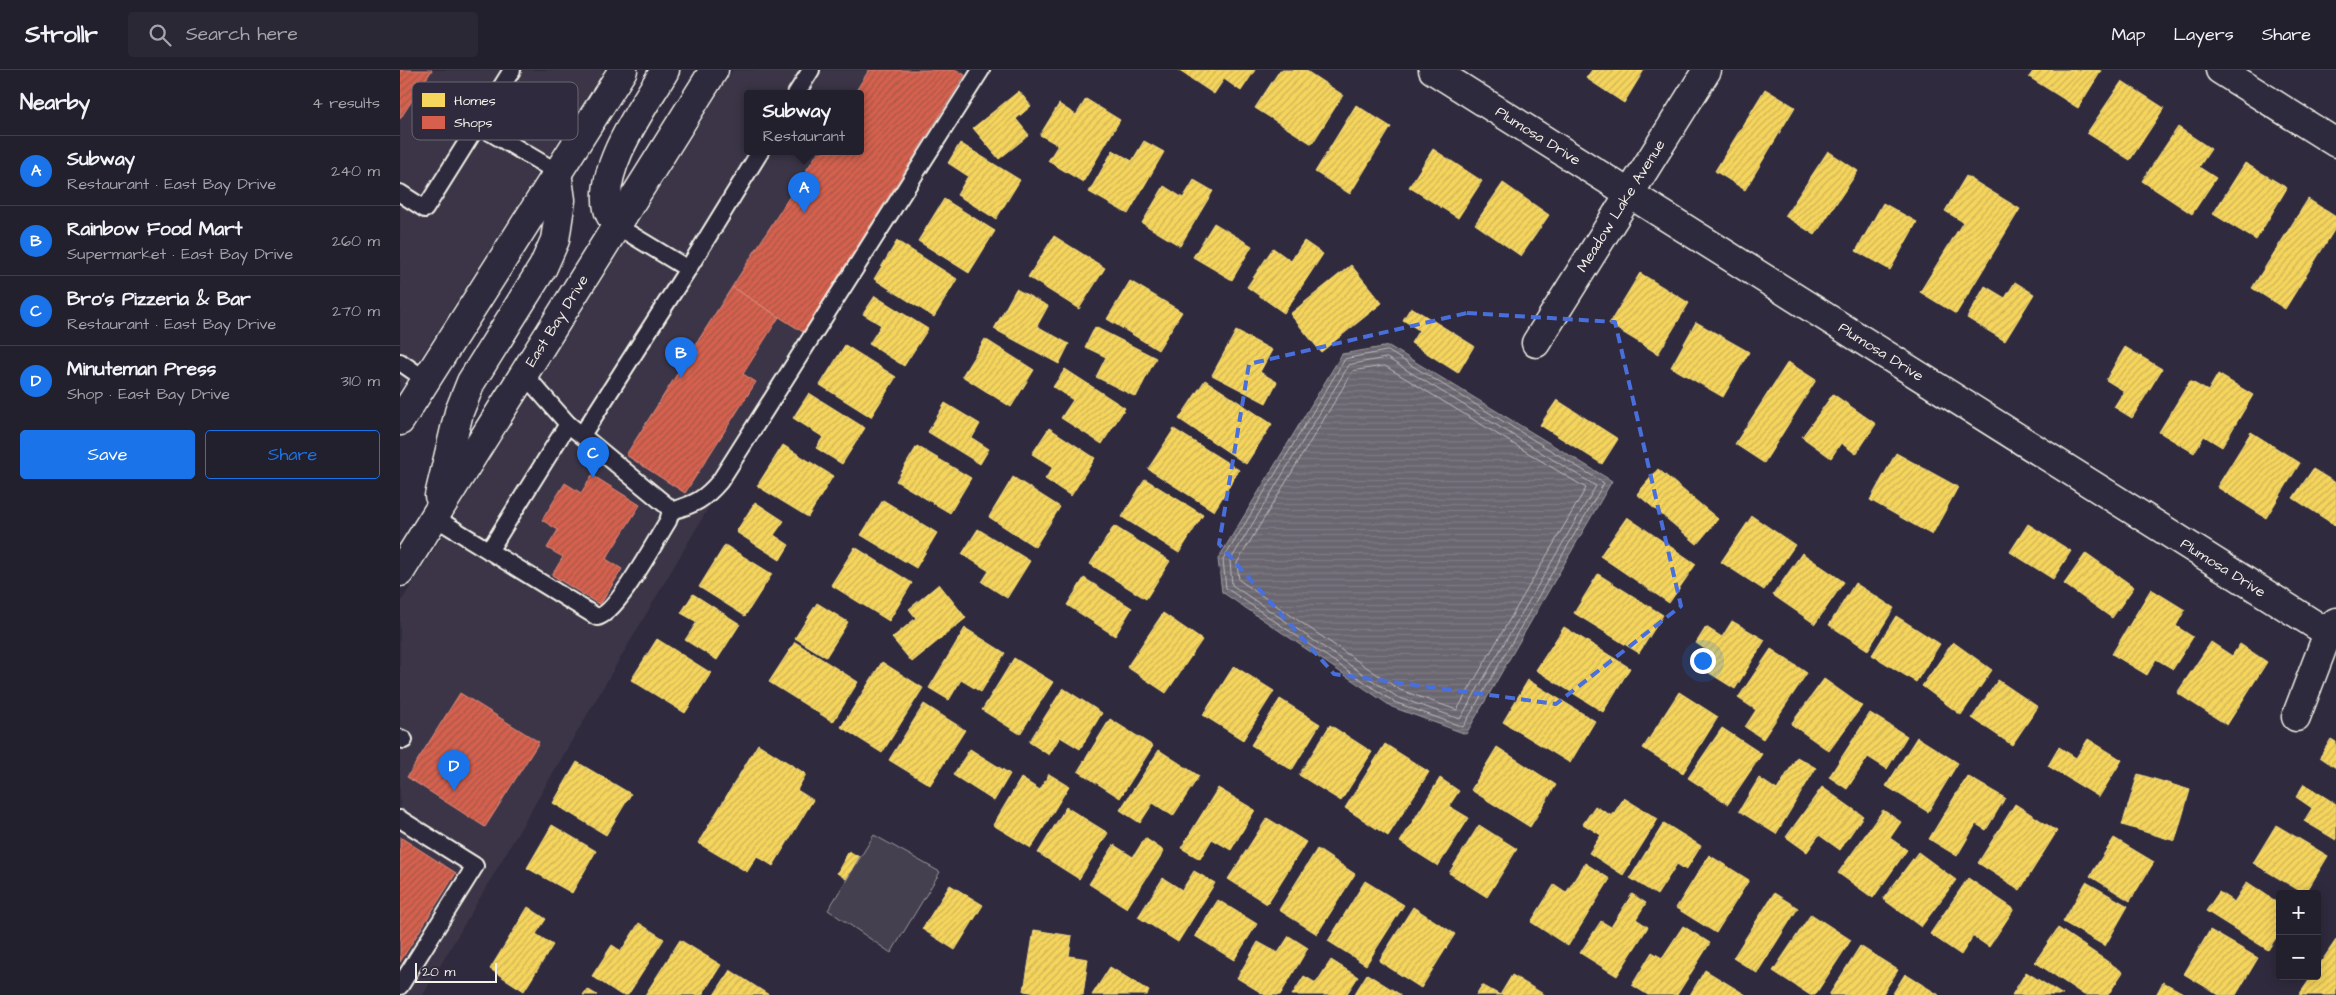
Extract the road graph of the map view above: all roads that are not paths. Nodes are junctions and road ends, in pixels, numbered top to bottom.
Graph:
1 (512, 70) edge
2 (623, 70) edge
3 (665, 70) edge
4 (714, 70) edge
5 (811, 70) edge
6 (981, 70) edge
7 (1433, 70) edge
8 (1706, 70) edge
9 (2220, 70) edge
10 (505, 82) edge
11 (798, 90) edge
12 (469, 140) edge
13 (503, 140) edge
14 (578, 140) edge
15 (578, 140) edge
16 (2336, 143) edge
17 (758, 155) edge
18 (557, 172) junction
19 (400, 193) edge
20 (1628, 194) junction
21 (617, 226) junction
22 (688, 269) junction
23 (1536, 343) dead end
24 (400, 362) edge
25 (524, 374) junction
26 (426, 380) junction
27 (400, 421) edge
28 (568, 424) junction
29 (582, 435) junction
30 (670, 511) junction
31 (434, 517) junction
32 (489, 551) junction
33 (400, 572) edge
34 (2332, 628) edge
35 (2296, 717) dead end
36 (400, 819) edge
37 (400, 986) edge

1 - 10 lane
2 - 14 street
3 - 21 street
4 - 21 street, East Bay Drive
5 - 11 lane
6 - 30 lane
7 - 20 street, Plumosa Drive
8 - 20 street, Meadow Lake Avenue
9 - 16 street
12 - 19 lane
13 - 18 lane
15 - 18 street
17 - 22 lane
18 - 26 street
18 - 31 street
20 - 23 street, Meadow Lake Avenue
20 - 34 street, Plumosa Drive
21 - 22 lane
21 - 25 street, East Bay Drive
22 - 29 lane
24 - 26 lane
25 - 28 lane
25 - 31 street, East Bay Drive
26 - 27 street
28 - 29 lane
28 - 32 lane
29 - 30 lane
30 - 32 lane
31 - 32 lane
31 - 33 street, East Bay Drive
34 - 35 street
36 - 37 lane

